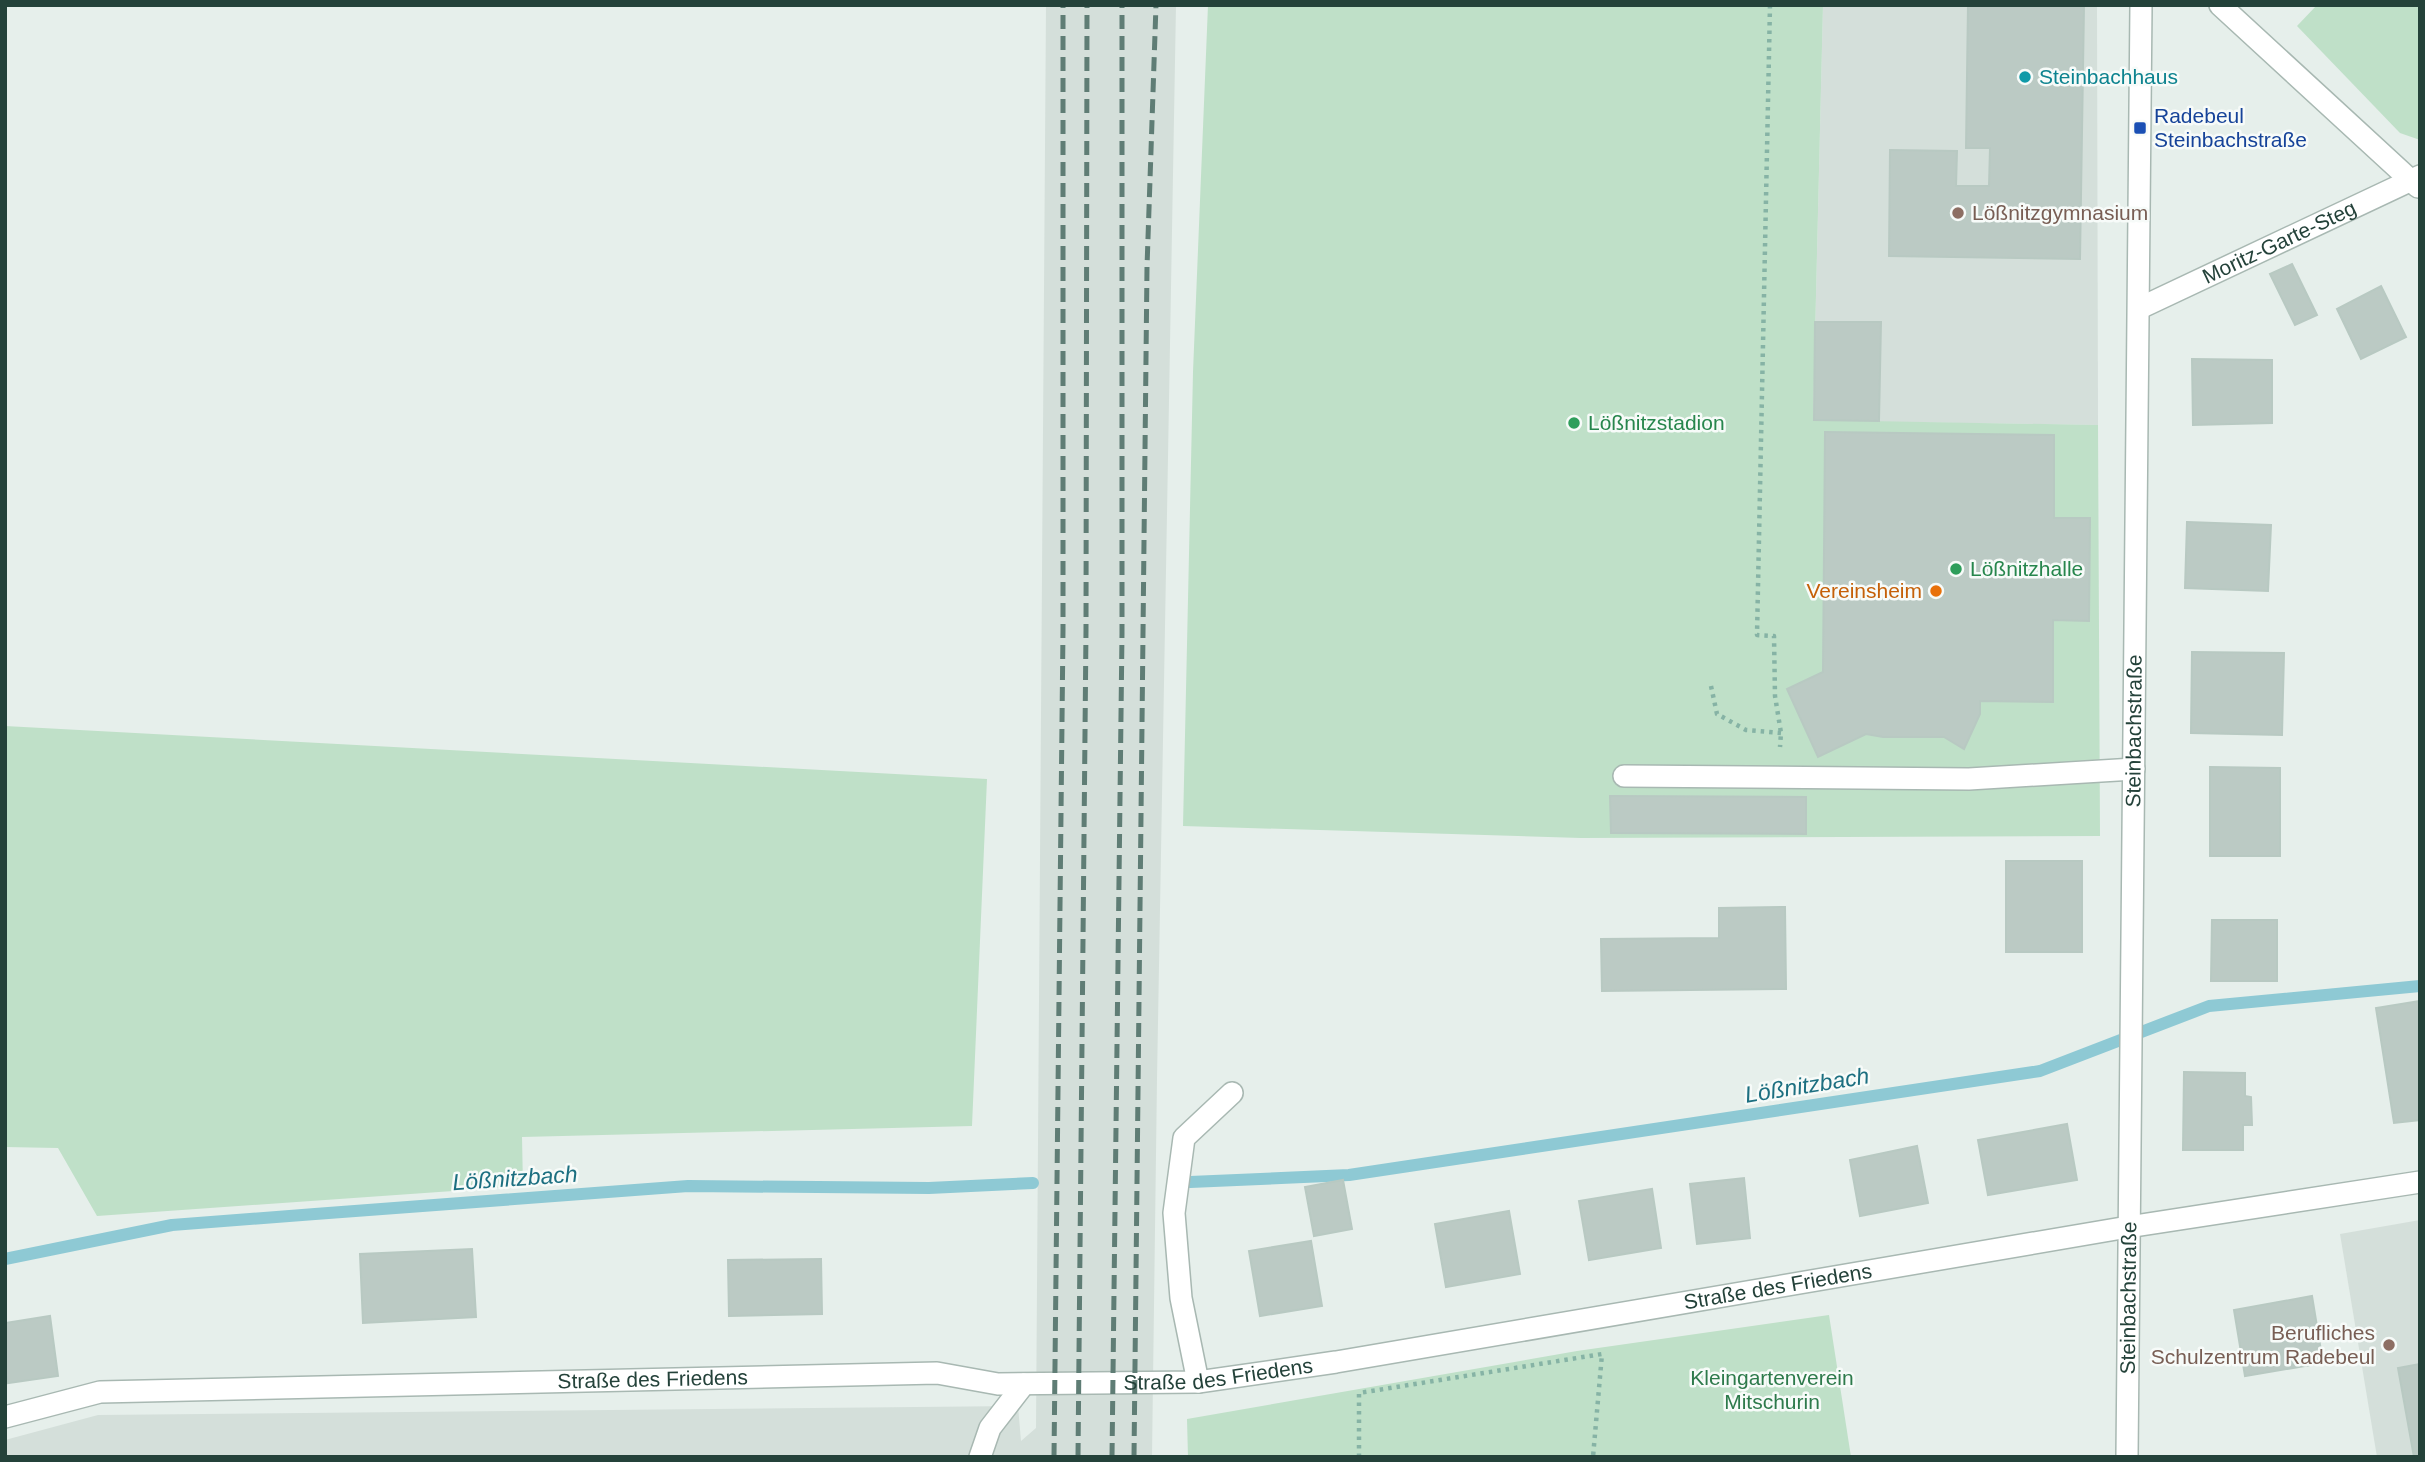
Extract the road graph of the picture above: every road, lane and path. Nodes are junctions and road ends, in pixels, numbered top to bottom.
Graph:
1 (1770, 5) edge
2 (2141, 5) edge
3 (2220, 5) edge
4 (2417, 181) edge
5 (2140, 309) junction
6 (1711, 686) dead end
7 (1781, 733) junction
8 (2134, 769) junction
9 (1624, 776) dead end
10 (1779, 776) junction
11 (1232, 1093) dead end
12 (2420, 1182) edge
13 (2128, 1227) junction
14 (1198, 1382) junction
15 (1024, 1384) junction
16 (5, 1417) edge
17 (981, 1457) edge
18 (1359, 1457) edge
19 (1593, 1457) edge
20 (2127, 1457) edge

1 - 7 path
2 - 5 street, Steinbachstraße
3 - 4 street
4 - 5 street, Moritz-Garte-Steg
5 - 8 street, Steinbachstraße
6 - 7 path
7 - 10 path
8 - 10 street
8 - 13 street, Steinbachstraße
9 - 10 street
11 - 14 street
12 - 13 street, Straße des Friedens
13 - 14 street, Straße des Friedens
13 - 20 street, Steinbachstraße
14 - 15 street, Straße des Friedens
15 - 16 street, Straße des Friedens
15 - 17 street
18 - 19 path

